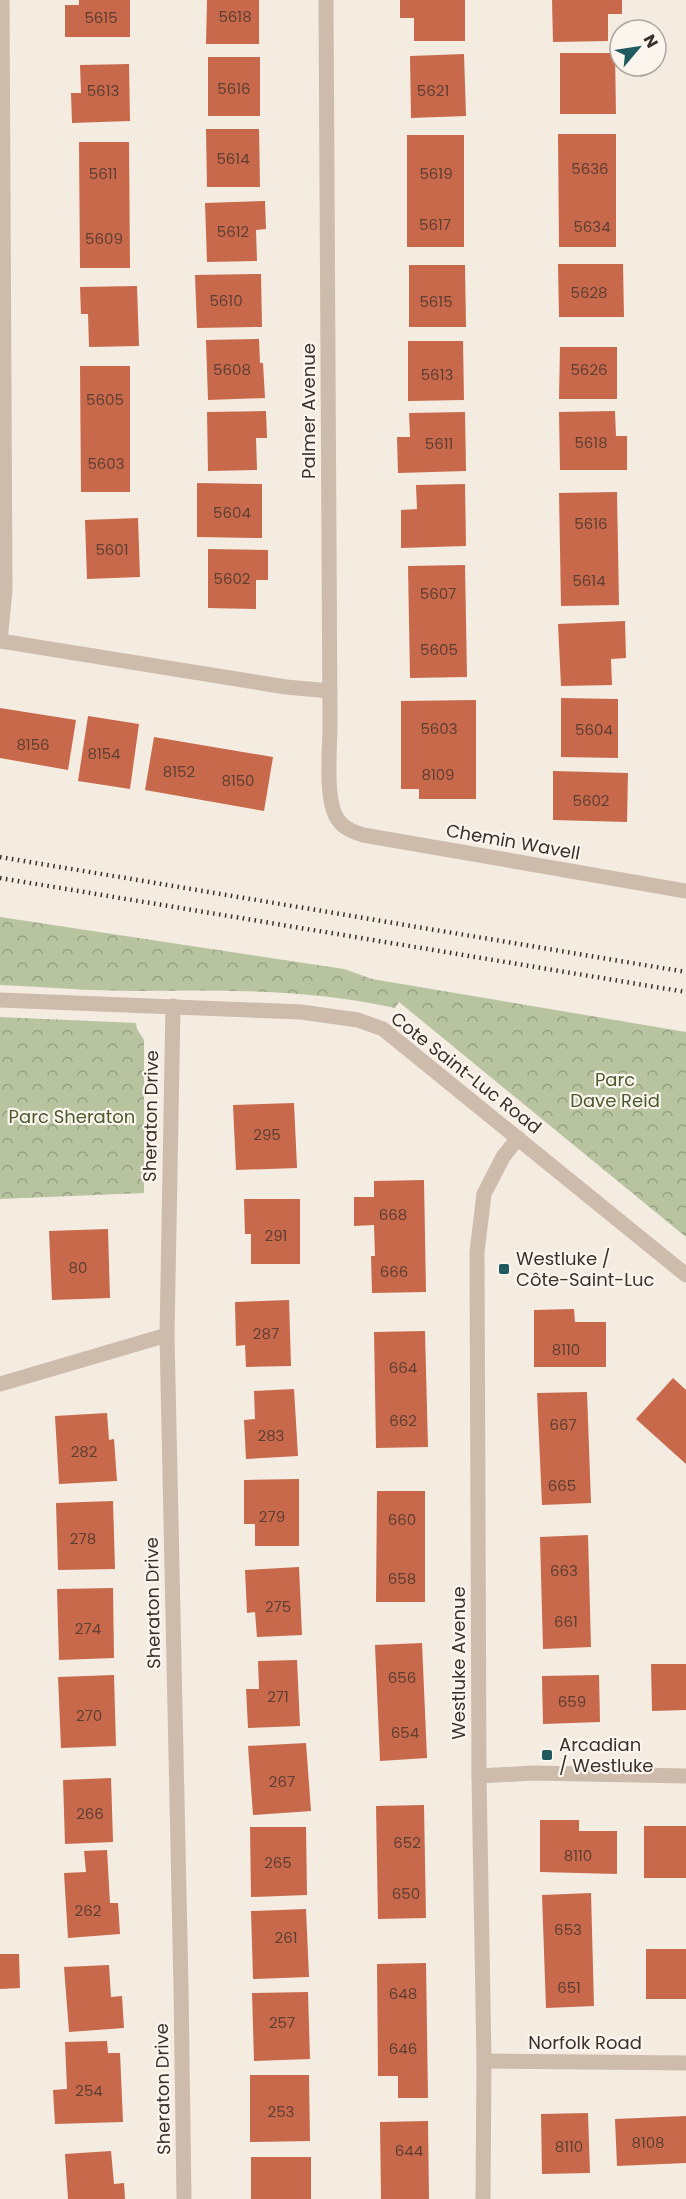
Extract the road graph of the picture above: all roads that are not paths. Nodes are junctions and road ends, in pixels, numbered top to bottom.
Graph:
1 (2, 0) edge
2 (326, 0) edge
3 (0, 640) edge
4 (330, 691) junction
5 (338, 820) joint
6 (686, 891) edge
7 (0, 1000) edge
8 (173, 1006) junction
9 (518, 1138) junction
10 (686, 1275) edge
11 (167, 1335) junction
12 (0, 1384) edge
13 (479, 1776) junction
14 (686, 1776) edge
15 (484, 2061) junction
16 (686, 2063) edge
17 (184, 2199) edge
18 (483, 2199) edge

1 - 3 street
2 - 4 street, Palmer Avenue
3 - 4 street
4 - 5 street, Palmer Avenue
5 - 6 street, Chemin Wavell
7 - 8 street, Cote Saint-Luc Road
8 - 9 street, Cote Saint-Luc Road
8 - 11 street, Sheraton Drive
9 - 10 street, Cote Saint-Luc Road
9 - 13 street, Westluke Avenue
11 - 12 street
11 - 17 street, Sheraton Drive
13 - 14 street
13 - 15 street, Westluke Avenue
15 - 16 street, Norfolk Road
15 - 18 street, Westluke Avenue

